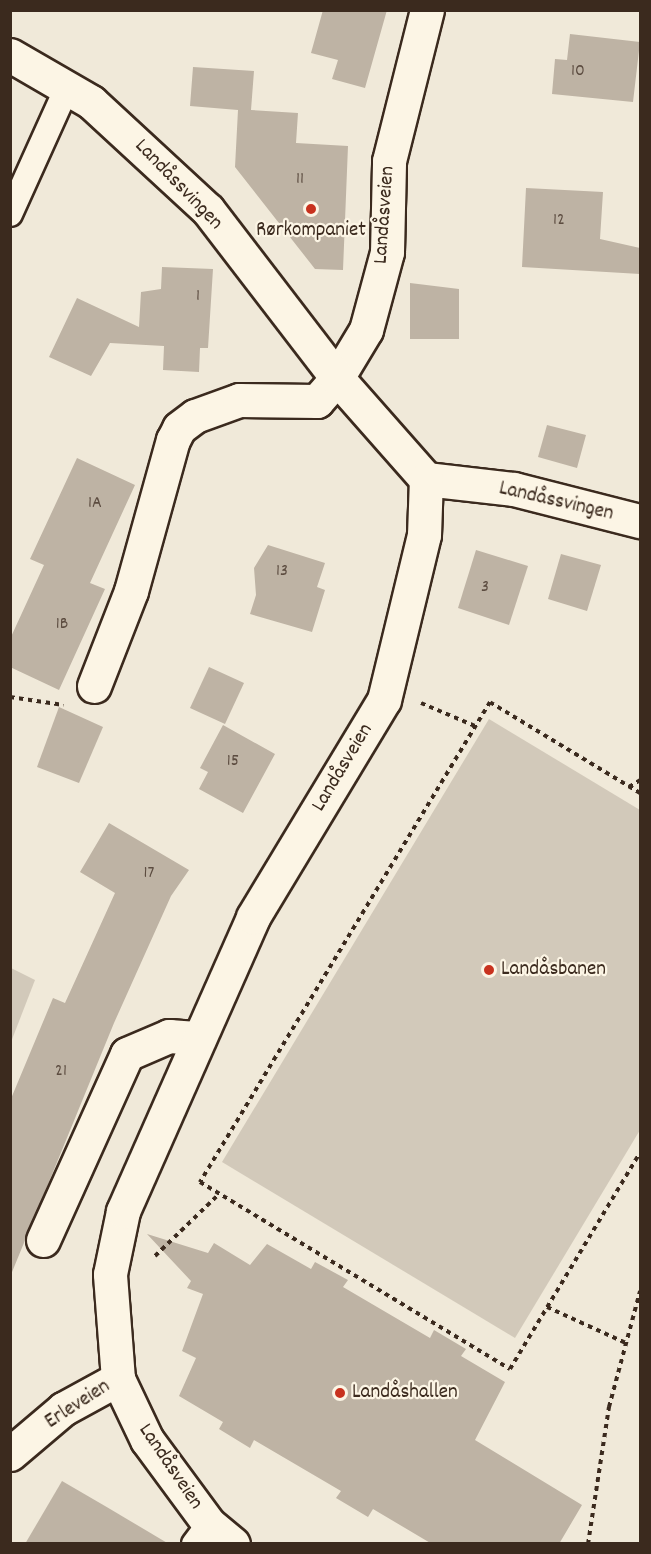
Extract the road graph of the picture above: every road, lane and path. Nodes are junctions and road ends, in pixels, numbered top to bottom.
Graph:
1 (427, 10) edge
2 (10, 55) edge
3 (67, 88) junction
4 (10, 214) edge
5 (337, 378) junction
6 (426, 479) junction
7 (640, 521) edge
8 (94, 686) joint
9 (387, 689) junction
10 (10, 697) edge
11 (475, 726) junction
12 (640, 780) edge
13 (629, 787) junction
14 (640, 793) edge
15 (199, 1038) junction
16 (640, 1153) edge
17 (219, 1194) junction
18 (43, 1240) dead end
19 (110, 1274) junction
20 (640, 1291) edge
21 (547, 1307) junction
22 (626, 1343) junction
23 (118, 1379) junction
24 (10, 1454) edge
25 (212, 1537) edge
26 (588, 1544) edge

1 - 5 street, Landåsveien
2 - 3 street, Landåssvingen
3 - 4 lane
3 - 5 street, Landåssvingen
5 - 6 street, Landåssvingen
5 - 8 street
6 - 7 street, Landåssvingen
6 - 9 street, Landåsveien
8 - 10 path
9 - 11 path
9 - 15 street, Landåsveien
11 - 13 path
11 - 17 path
12 - 13 path
13 - 14 path
15 - 18 street
15 - 19 street, Landåsveien
16 - 21 path
17 - 19 path
17 - 21 path
19 - 23 street, Landåsveien
20 - 22 path
21 - 22 path
22 - 26 path
23 - 24 street, Erleveien
23 - 25 street, Landåsveien

